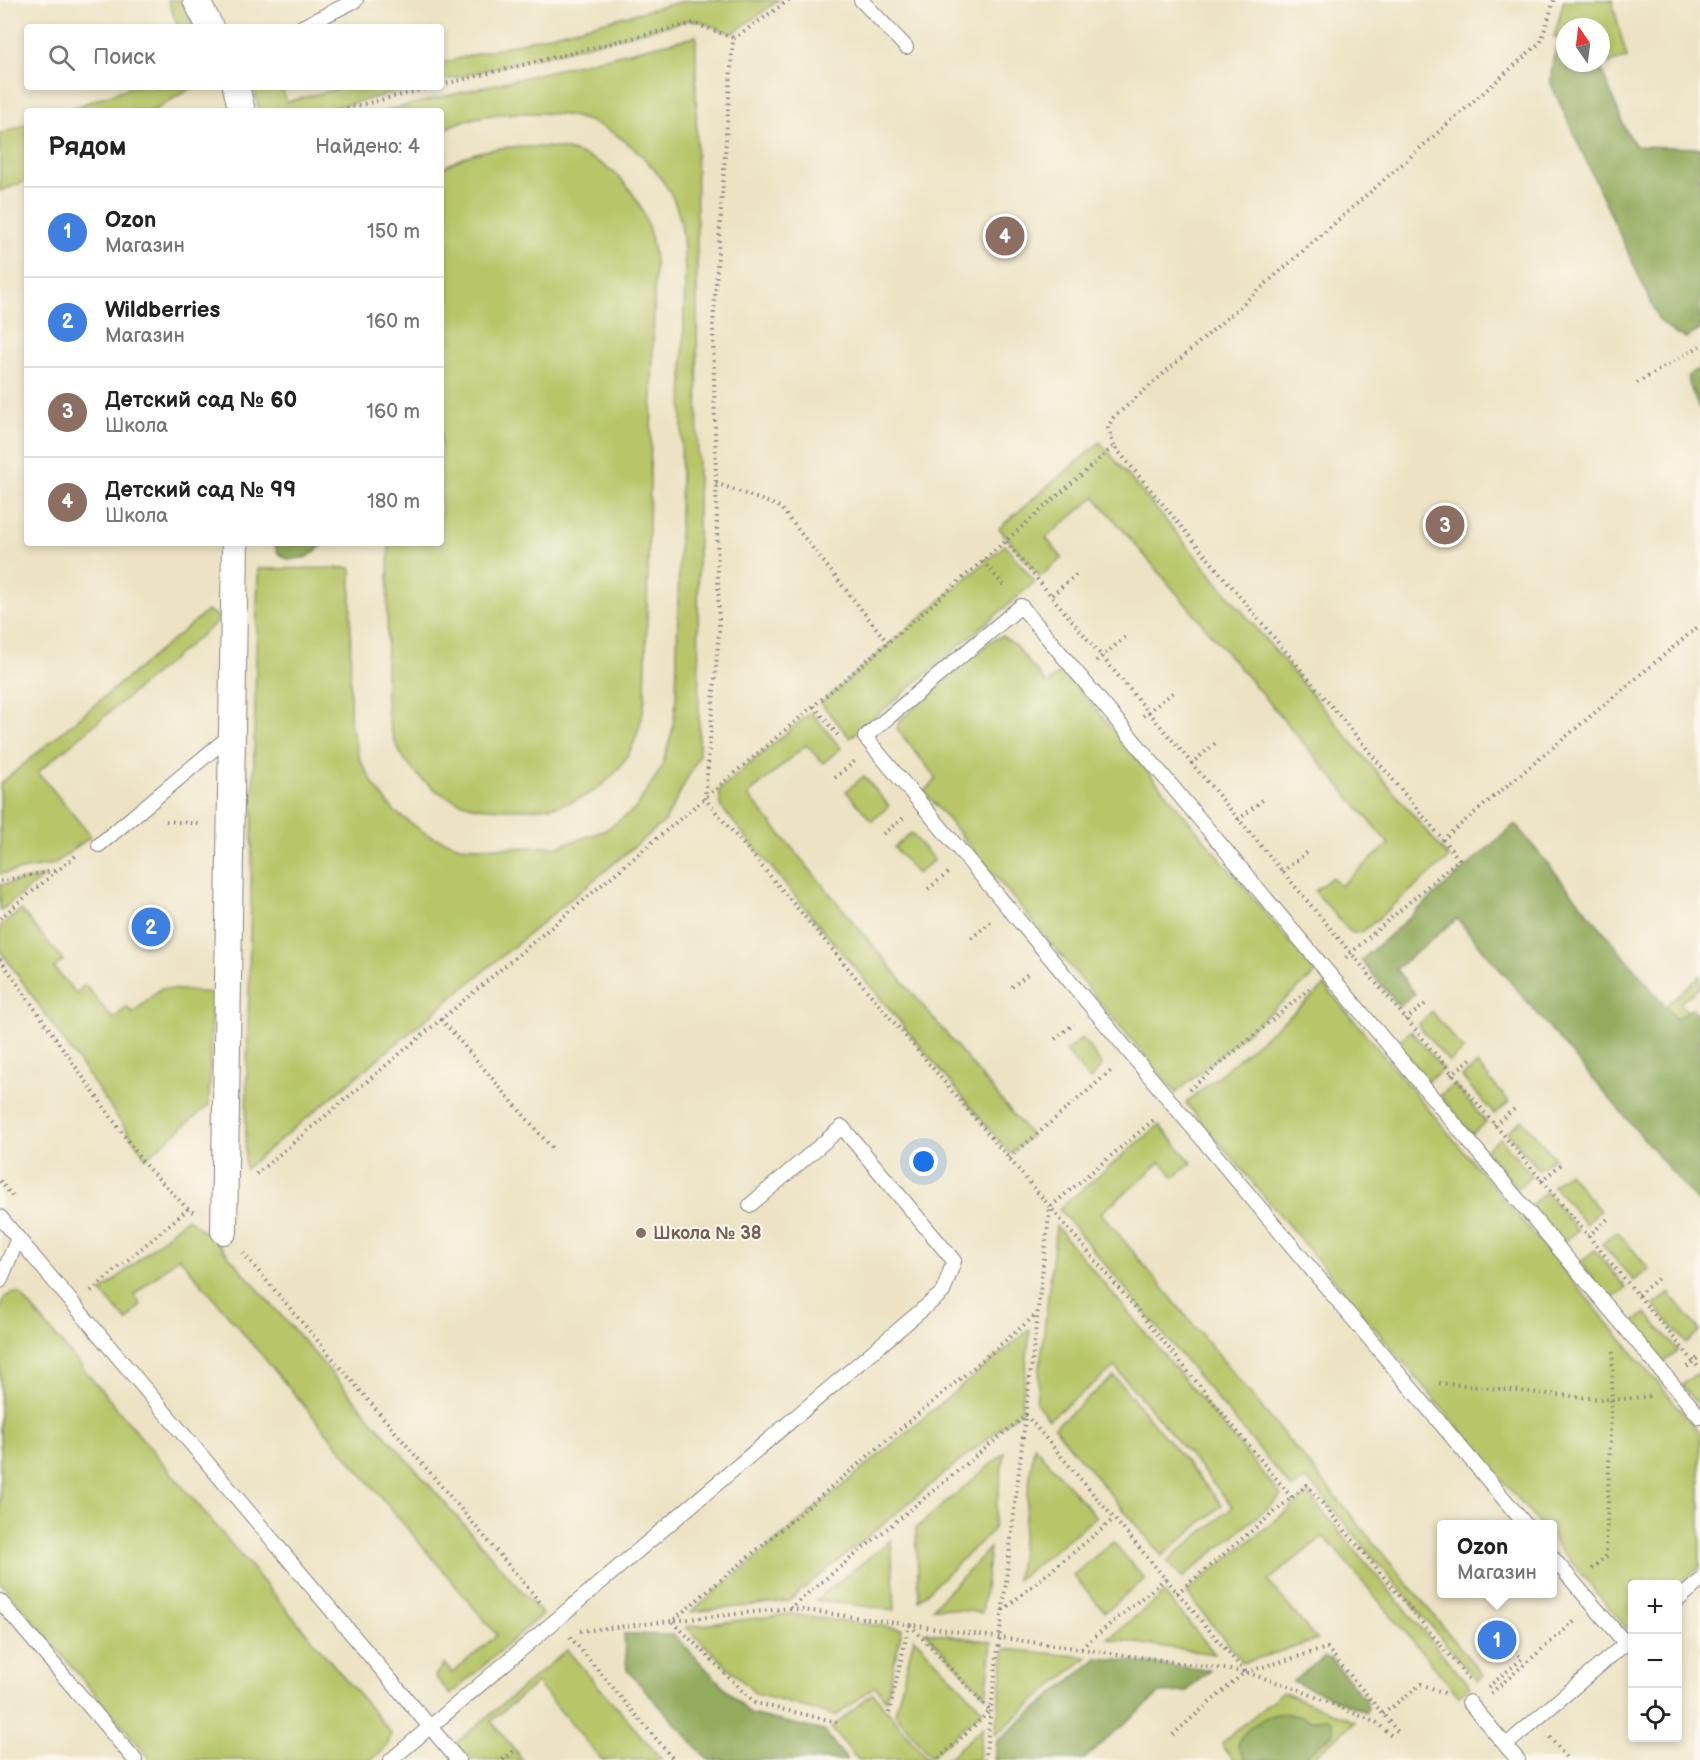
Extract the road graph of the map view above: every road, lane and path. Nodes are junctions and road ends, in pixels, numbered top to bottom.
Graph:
1 (196, 0) edge
2 (356, 0) edge
3 (789, 0) edge
4 (861, 0) edge
5 (1554, 0) edge
6 (208, 24) edge
7 (308, 24) edge
8 (733, 39) junction
9 (906, 47) dead end
10 (444, 84) edge
11 (237, 90) edge
12 (421, 90) edge
13 (241, 108) edge
14 (347, 108) edge
15 (1700, 346) edge
16 (1637, 382) dead end
17 (1114, 446) dead end
18 (716, 483) junction
19 (1006, 542) dead end
20 (235, 546) edge
21 (983, 561) dead end
22 (1077, 574) dead end
23 (1052, 596) junction
24 (1025, 611) junction
25 (1700, 625) edge
26 (1128, 635) dead end
27 (888, 643) dead end
28 (1102, 656) junction
29 (1078, 675) junction
30 (1175, 691) dead end
31 (1149, 711) junction
32 (1125, 731) junction
33 (232, 734) junction
34 (1218, 741) dead end
35 (858, 759) dead end
36 (1192, 763) junction
37 (835, 778) dead end
38 (1169, 783) junction
39 (1265, 798) dead end
40 (705, 799) junction
41 (905, 816) dead end
42 (1239, 819) junction
43 (162, 820) dead end
44 (231, 826) junction
45 (883, 834) dead end
46 (1216, 839) junction
47 (1443, 840) dead end
48 (99, 845) joint
49 (1310, 850) dead end
50 (59, 870) junction
51 (950, 870) dead end
52 (1283, 872) junction
53 (0, 880) edge
54 (928, 889) dead end
55 (1259, 891) junction
56 (0, 918) edge
57 (992, 921) dead end
58 (971, 938) dead end
59 (0, 959) edge
60 (1033, 969) dead end
61 (1012, 987) dead end
62 (1428, 1002) dead end
63 (441, 1019) junction
64 (1406, 1019) junction
65 (1077, 1022) dead end
66 (1382, 1038) junction
67 (1056, 1039) dead end
68 (1131, 1054) junction
69 (1474, 1056) dead end
70 (1452, 1074) junction
71 (1429, 1093) junction
72 (1517, 1107) dead end
73 (1495, 1125) junction
74 (1471, 1144) junction
75 (552, 1149) dead end
76 (1008, 1158) junction
77 (1564, 1162) dead end
78 (1542, 1180) junction
79 (225, 1199) junction
80 (1518, 1200) junction
81 (750, 1204) dead end
82 (1050, 1207) junction
83 (188, 1209) junction
84 (0, 1217) edge
85 (1610, 1217) dead end
86 (224, 1231) junction
87 (1588, 1236) junction
88 (18, 1238) junction
89 (1564, 1255) junction
90 (1660, 1277) dead end
91 (0, 1281) edge
92 (1638, 1295) junction
93 (74, 1305) junction
94 (1038, 1313) junction
95 (1614, 1315) junction
96 (1700, 1369) edge
97 (1403, 1379) junction
98 (1680, 1393) junction
99 (1611, 1400) junction
100 (1026, 1415) junction
101 (1700, 1417) edge
102 (1292, 1498) junction
103 (1114, 1519) junction
104 (1522, 1520) edge
105 (1557, 1563) edge
106 (1165, 1579) junction
107 (1700, 1581) edge
108 (1575, 1583) junction
109 (1177, 1593) junction
110 (1682, 1596) edge
111 (0, 1601) edge
112 (790, 1608) junction
113 (1002, 1611) junction
114 (556, 1620) junction
115 (672, 1621) junction
116 (1575, 1621) dead end
117 (909, 1625) junction
118 (999, 1637) junction
119 (1628, 1640) edge
120 (1628, 1642) edge
121 (1080, 1648) junction
122 (1514, 1650) dead end
123 (1245, 1672) junction
124 (1475, 1700) junction
125 (990, 1711) junction
126 (889, 1713) dead end
127 (1383, 1714) junction
128 (837, 1722) dead end
129 (431, 1727) junction
130 (1399, 1733) dead end
131 (1170, 1737) dead end
132 (1393, 1737) dead end
133 (1506, 1745) junction
134 (515, 1750) dead end
135 (135, 1760) edge
136 (391, 1760) edge
137 (458, 1760) edge
138 (503, 1760) edge
139 (674, 1760) edge
140 (937, 1760) edge
141 (985, 1760) edge
142 (1518, 1760) edge

1 - 6 street
2 - 7 lane
3 - 8 path
4 - 9 lane
5 - 17 path
8 - 10 path
8 - 18 path
11 - 13 street
12 - 14 path
15 - 16 path
18 - 27 path
18 - 40 path
19 - 23 path
20 - 33 street
21 - 24 path
22 - 23 path
23 - 24 path
23 - 28 path
24 - 29 lane
24 - 68 lane
25 - 47 path
26 - 28 path
28 - 29 path
28 - 31 path
29 - 32 lane
30 - 31 path
31 - 32 path
31 - 36 path
32 - 38 lane
33 - 44 street
33 - 48 lane
34 - 36 path
35 - 37 path
36 - 38 path
36 - 42 path
38 - 46 lane
39 - 42 path
40 - 63 path
40 - 76 path
41 - 45 path
42 - 46 path
42 - 52 path
43 - 44 path
44 - 79 street
46 - 55 lane
48 - 50 path
49 - 52 path
50 - 53 path
50 - 56 path
51 - 54 path
52 - 55 path
52 - 64 path
55 - 66 lane
57 - 58 path
59 - 83 path
60 - 61 path
62 - 64 path
63 - 75 path
63 - 79 path
64 - 66 path
64 - 70 path
65 - 67 path
66 - 71 lane
68 - 76 path
68 - 97 lane
69 - 70 path
70 - 71 path
70 - 73 path
71 - 74 lane
72 - 73 path
73 - 74 path
73 - 78 path
74 - 80 lane
76 - 82 path
77 - 78 path
78 - 80 path
78 - 87 path
79 - 86 street
80 - 89 lane
81 - 114 lane
82 - 94 path
82 - 102 path
83 - 86 path
83 - 93 path
84 - 88 lane
85 - 87 path
86 - 114 path
87 - 89 path
87 - 92 path
88 - 91 lane
88 - 93 lane
89 - 95 lane
90 - 92 path
92 - 95 path
92 - 96 path
93 - 129 lane
94 - 100 path
94 - 115 path
95 - 98 lane
95 - 99 path
97 - 99 path
97 - 104 lane
98 - 99 path
98 - 101 lane
99 - 108 path
100 - 103 path
100 - 112 path
100 - 113 path
102 - 109 path
102 - 124 path
103 - 106 path
103 - 113 path
105 - 108 lane
106 - 109 path
106 - 121 path
107 - 110 lane
108 - 119 lane
109 - 123 path
111 - 135 lane
112 - 115 path
112 - 117 path
113 - 118 path
114 - 129 lane
115 - 128 path
115 - 139 path
116 - 124 path
117 - 118 path
117 - 125 path
117 - 126 path
118 - 121 path
118 - 125 path
120 - 133 lane
121 - 123 path
122 - 124 path
123 - 127 path
123 - 131 path
123 - 132 path
124 - 127 path
124 - 133 lane
125 - 140 path
125 - 141 path
127 - 130 path
129 - 136 lane
129 - 137 lane
133 - 142 lane
134 - 138 path

